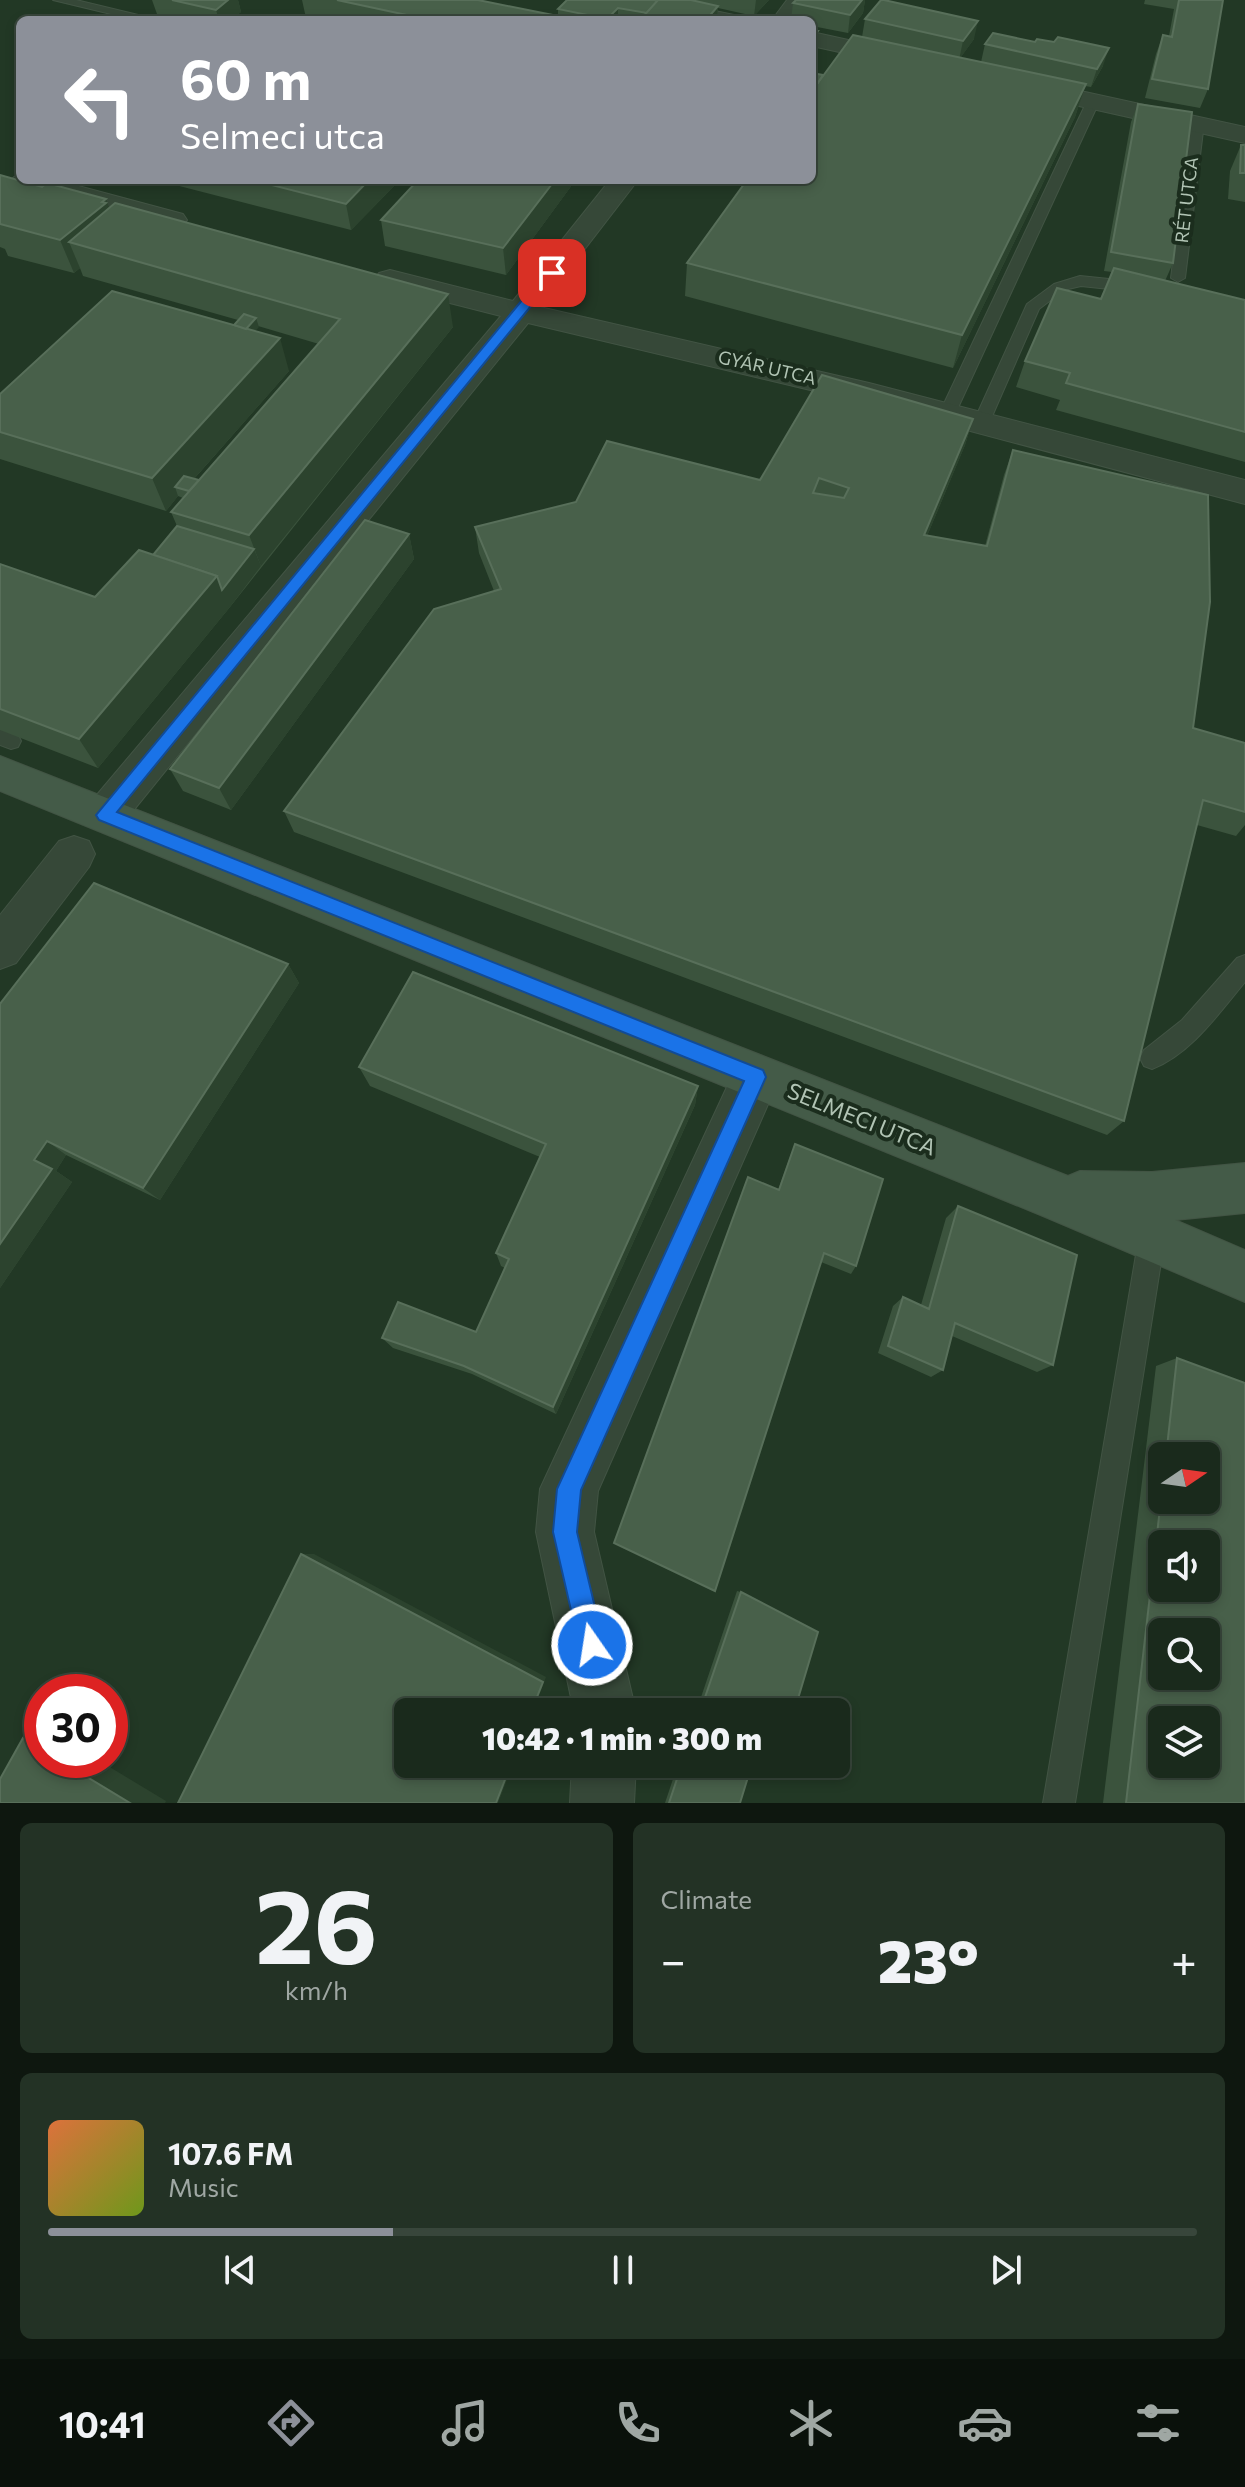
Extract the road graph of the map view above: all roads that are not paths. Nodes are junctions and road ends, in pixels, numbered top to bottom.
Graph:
1 (59, 0) edge
2 (627, 0) edge
3 (134, 16) edge
4 (705, 16) edge
5 (816, 40) edge
6 (930, 65) edge
7 (990, 78) edge
8 (1093, 102) junction
9 (1197, 123) junction
10 (1245, 135) edge
11 (40, 184) edge
12 (621, 184) edge
13 (193, 226) edge
14 (362, 271) edge
15 (520, 313) junction
16 (948, 412) junction
17 (982, 421) junction
18 (1245, 492) edge
19 (4, 750) edge
20 (105, 815) junction
21 (74, 854) dead end
22 (0, 949) edge
23 (1245, 965) edge
24 (1152, 1058) dead end
25 (756, 1077) junction
26 (1245, 1188) edge
27 (1057, 1196) junction
28 (1152, 1237) junction
29 (1245, 1276) edge
30 (602, 1698) edge
31 (603, 1778) edge
32 (602, 1803) edge
33 (1059, 1803) edge

1 - 3 lane
2 - 4 street
5 - 6 street
7 - 8 street
8 - 9 street
8 - 16 lane
9 - 10 street
9 - 17 lane, RÉT UTCA
11 - 13 street
12 - 15 street
14 - 15 street, GYÁR UTCA
15 - 16 street, GYÁR UTCA
15 - 20 street
16 - 17 street, GYÁR UTCA
17 - 18 street, GYÁR UTCA
19 - 20 street, SELMECI UTCA
20 - 25 street, SELMECI UTCA
21 - 22 street
23 - 24 lane
25 - 27 street, SELMECI UTCA
25 - 30 street
26 - 27 street, SELMECI UTCA
27 - 28 street, SELMECI UTCA
28 - 29 street, SELMECI UTCA
28 - 33 lane
31 - 32 street

